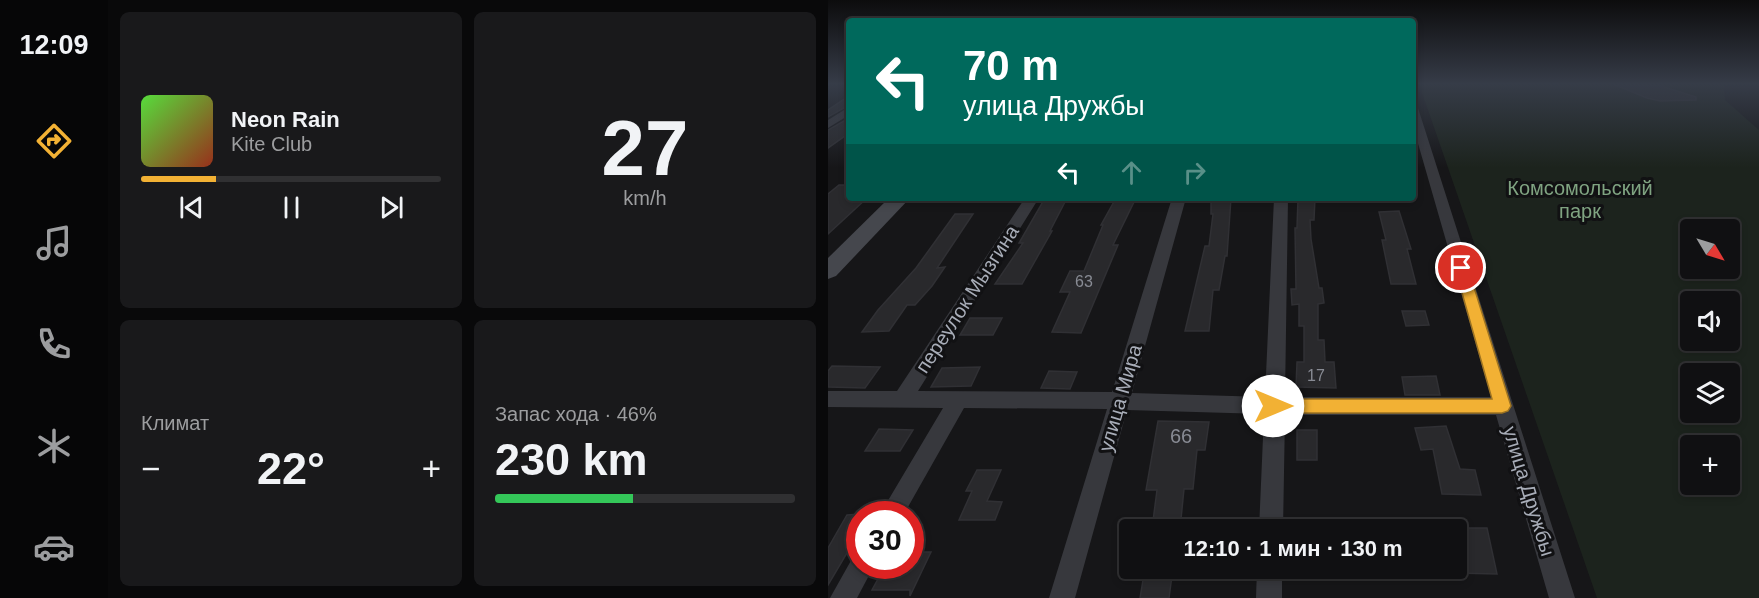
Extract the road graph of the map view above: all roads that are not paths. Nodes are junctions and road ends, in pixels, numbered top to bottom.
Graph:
1 (846, 112) edge
2 (1416, 118) edge
3 (828, 125) edge
4 (897, 201) edge
5 (1030, 201) edge
6 (1178, 201) edge
7 (1281, 201) edge
8 (828, 271) edge
9 (828, 399) edge
10 (902, 400) junction
11 (1119, 401) junction
12 (957, 402) junction
13 (1273, 406) junction
14 (1502, 406) junction
15 (899, 501) edge
16 (1271, 519) edge
17 (854, 579) edge
18 (1270, 579) edge
19 (843, 598) edge
20 (1062, 598) edge
21 (1269, 598) edge
22 (1562, 598) edge

1 - 3 street
2 - 14 street, улица Дружбы
4 - 8 street
5 - 10 street, переулок Мызгина
6 - 11 street, улица Мира
7 - 13 street
9 - 10 street
10 - 12 street
11 - 12 street
11 - 13 street
11 - 20 street, улица Мира
12 - 15 street
13 - 14 street
13 - 16 street
14 - 22 street, улица Дружбы
17 - 19 street
18 - 21 street

